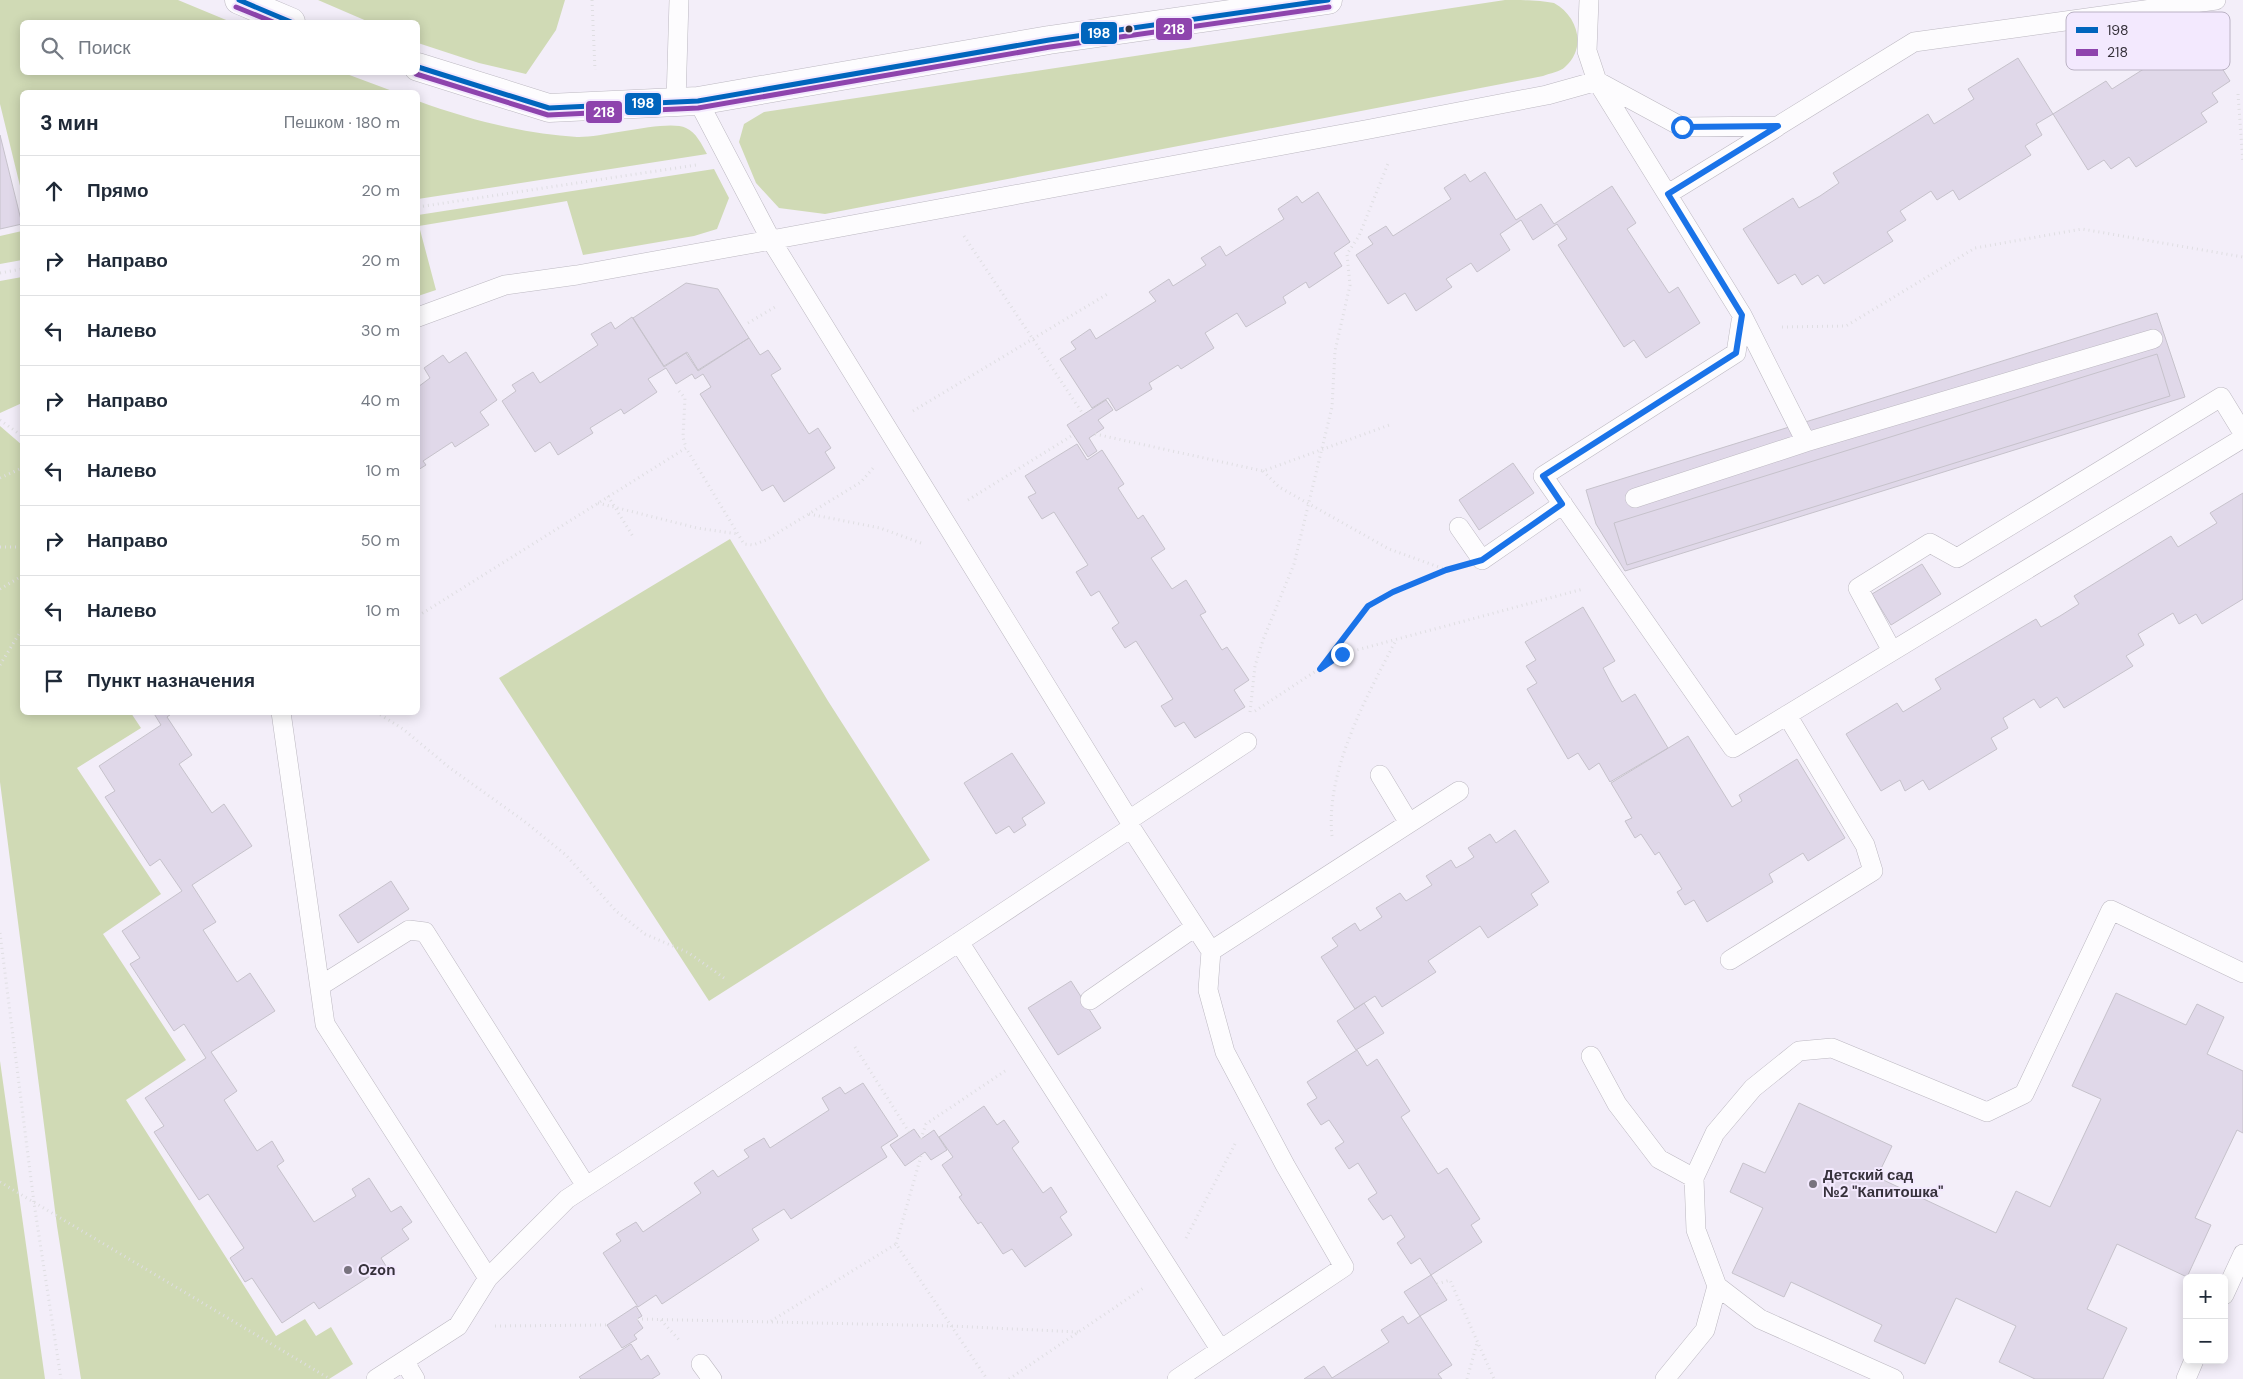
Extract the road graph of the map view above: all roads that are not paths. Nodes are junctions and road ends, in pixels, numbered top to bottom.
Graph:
1 (239, 0) edge
2 (679, 0) edge
3 (1328, 0) edge
4 (1589, 0) edge
5 (2216, 0) edge
6 (2130, 12) edge
7 (286, 20) edge
8 (2066, 21) edge
9 (420, 68) edge
10 (1597, 81) junction
11 (687, 102) junction
12 (1778, 126) junction
13 (1668, 194) junction
14 (771, 240) junction
15 (1742, 315) junction
16 (420, 317) edge
17 (2153, 339) dead end
18 (2243, 433) edge
19 (2243, 438) edge
20 (1806, 442) junction
21 (1635, 498) dead end
22 (1562, 504) junction
23 (1459, 527) dead end
24 (1892, 651) junction
25 (281, 715) edge
26 (1787, 715) junction
27 (1247, 742) dead end
28 (1380, 775) dead end
29 (1459, 791) dead end
30 (1410, 823) junction
31 (1130, 824) junction
32 (1195, 927) junction
33 (960, 942) junction
34 (1211, 951) junction
35 (1730, 960) dead end
36 (2243, 973) edge
37 (320, 986) junction
38 (1090, 1000) dead end
39 (1591, 1056) dead end
40 (1694, 1178) junction
41 (586, 1186) junction
42 (2243, 1254) edge
43 (488, 1278) junction
44 (1717, 1286) junction
45 (2228, 1286) edge
46 (1220, 1350) junction
47 (404, 1361) junction
48 (2192, 1364) edge
49 (376, 1379) edge
50 (415, 1379) edge
51 (1177, 1379) edge
52 (1665, 1379) edge
53 (1894, 1379) edge
54 (2186, 1379) edge

1 - 7 main road
2 - 11 lane
3 - 11 main road
4 - 10 lane
5 - 6 lane
8 - 12 lane
9 - 11 main road
10 - 12 lane
10 - 13 lane
10 - 14 lane
11 - 14 lane
12 - 13 lane
13 - 15 lane
14 - 16 lane
14 - 31 lane
15 - 20 lane
15 - 22 lane
17 - 20 lane
18 - 24 lane
19 - 24 lane
20 - 21 lane
22 - 23 lane
22 - 26 lane
24 - 26 lane
25 - 37 lane
26 - 35 lane
27 - 31 lane
28 - 30 lane
29 - 30 lane
30 - 34 lane
31 - 32 lane
31 - 33 lane
32 - 34 lane
32 - 38 lane
33 - 41 lane
33 - 46 lane
34 - 46 lane
36 - 40 lane
37 - 41 lane
37 - 43 lane
39 - 40 lane
40 - 44 lane
41 - 43 lane
42 - 45 lane
43 - 47 lane
44 - 52 lane
44 - 53 lane
46 - 51 lane
47 - 49 lane
47 - 50 lane
48 - 54 lane

